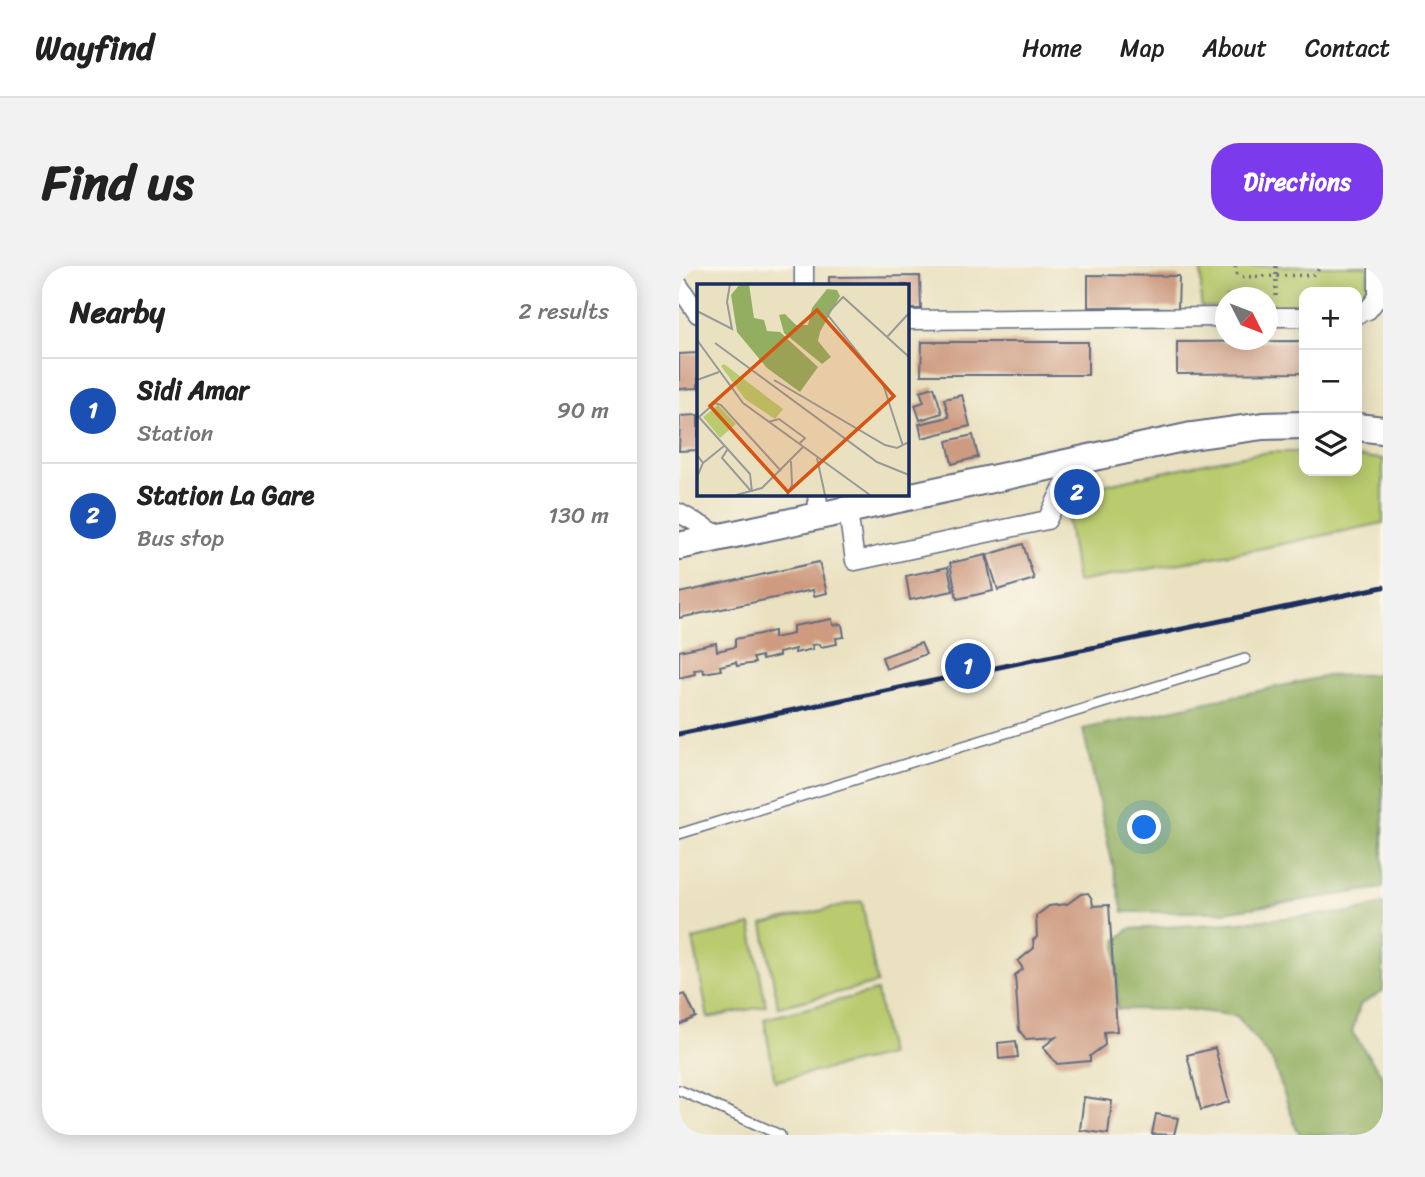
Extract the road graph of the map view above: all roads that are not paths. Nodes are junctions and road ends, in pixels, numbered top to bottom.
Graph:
1 (804, 266) edge
2 (1378, 266) edge
3 (804, 284) edge
4 (679, 286) edge
5 (1278, 312) edge
6 (1362, 312) edge
7 (697, 313) edge
8 (1299, 316) edge
9 (1215, 317) edge
10 (908, 320) edge
11 (1299, 425) edge
12 (1362, 428) edge
13 (1383, 430) edge
14 (1075, 462) junction
15 (818, 505) edge
16 (848, 511) junction
17 (679, 513) edge
18 (722, 537) junction
19 (679, 546) edge
20 (1245, 659) dead end
21 (679, 834) edge
22 (679, 1090) edge
23 (780, 1135) edge

1 - 3 street
2 - 6 street
4 - 7 street
5 - 8 street
9 - 10 street
11 - 14 street
12 - 13 street
14 - 16 street
14 - 16 street
15 - 16 street
15 - 18 street
17 - 18 street
18 - 19 street
20 - 21 lane
22 - 23 lane

